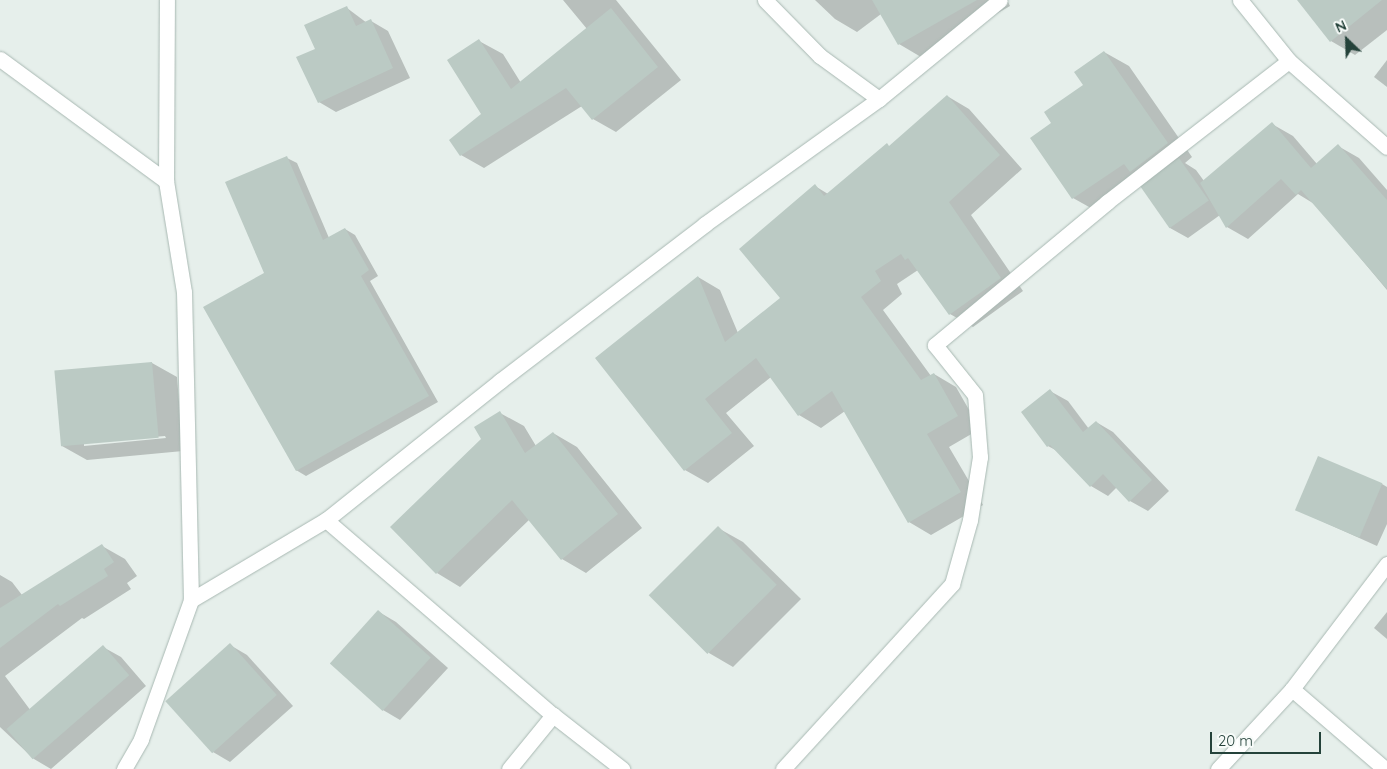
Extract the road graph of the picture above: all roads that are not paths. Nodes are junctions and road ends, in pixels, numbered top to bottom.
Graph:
1 (167, 0) edge
2 (765, 0) edge
3 (1000, 0) edge
4 (1240, 0) edge
5 (0, 59) edge
6 (1289, 61) junction
7 (879, 99) junction
8 (1387, 147) edge
9 (166, 181) junction
10 (326, 520) junction
11 (1387, 564) edge
12 (191, 600) junction
13 (1292, 689) junction
14 (553, 715) junction
15 (124, 769) edge
16 (509, 769) edge
17 (622, 769) edge
18 (783, 769) edge
19 (1218, 769) edge
20 (1385, 769) edge

1 - 9 street
2 - 7 street
3 - 7 street
4 - 6 street
5 - 9 street
6 - 8 street
6 - 18 street
7 - 10 street
9 - 12 street
10 - 12 street
10 - 14 street
11 - 13 street
12 - 15 street
13 - 19 street
13 - 20 street
14 - 16 street
14 - 17 street

